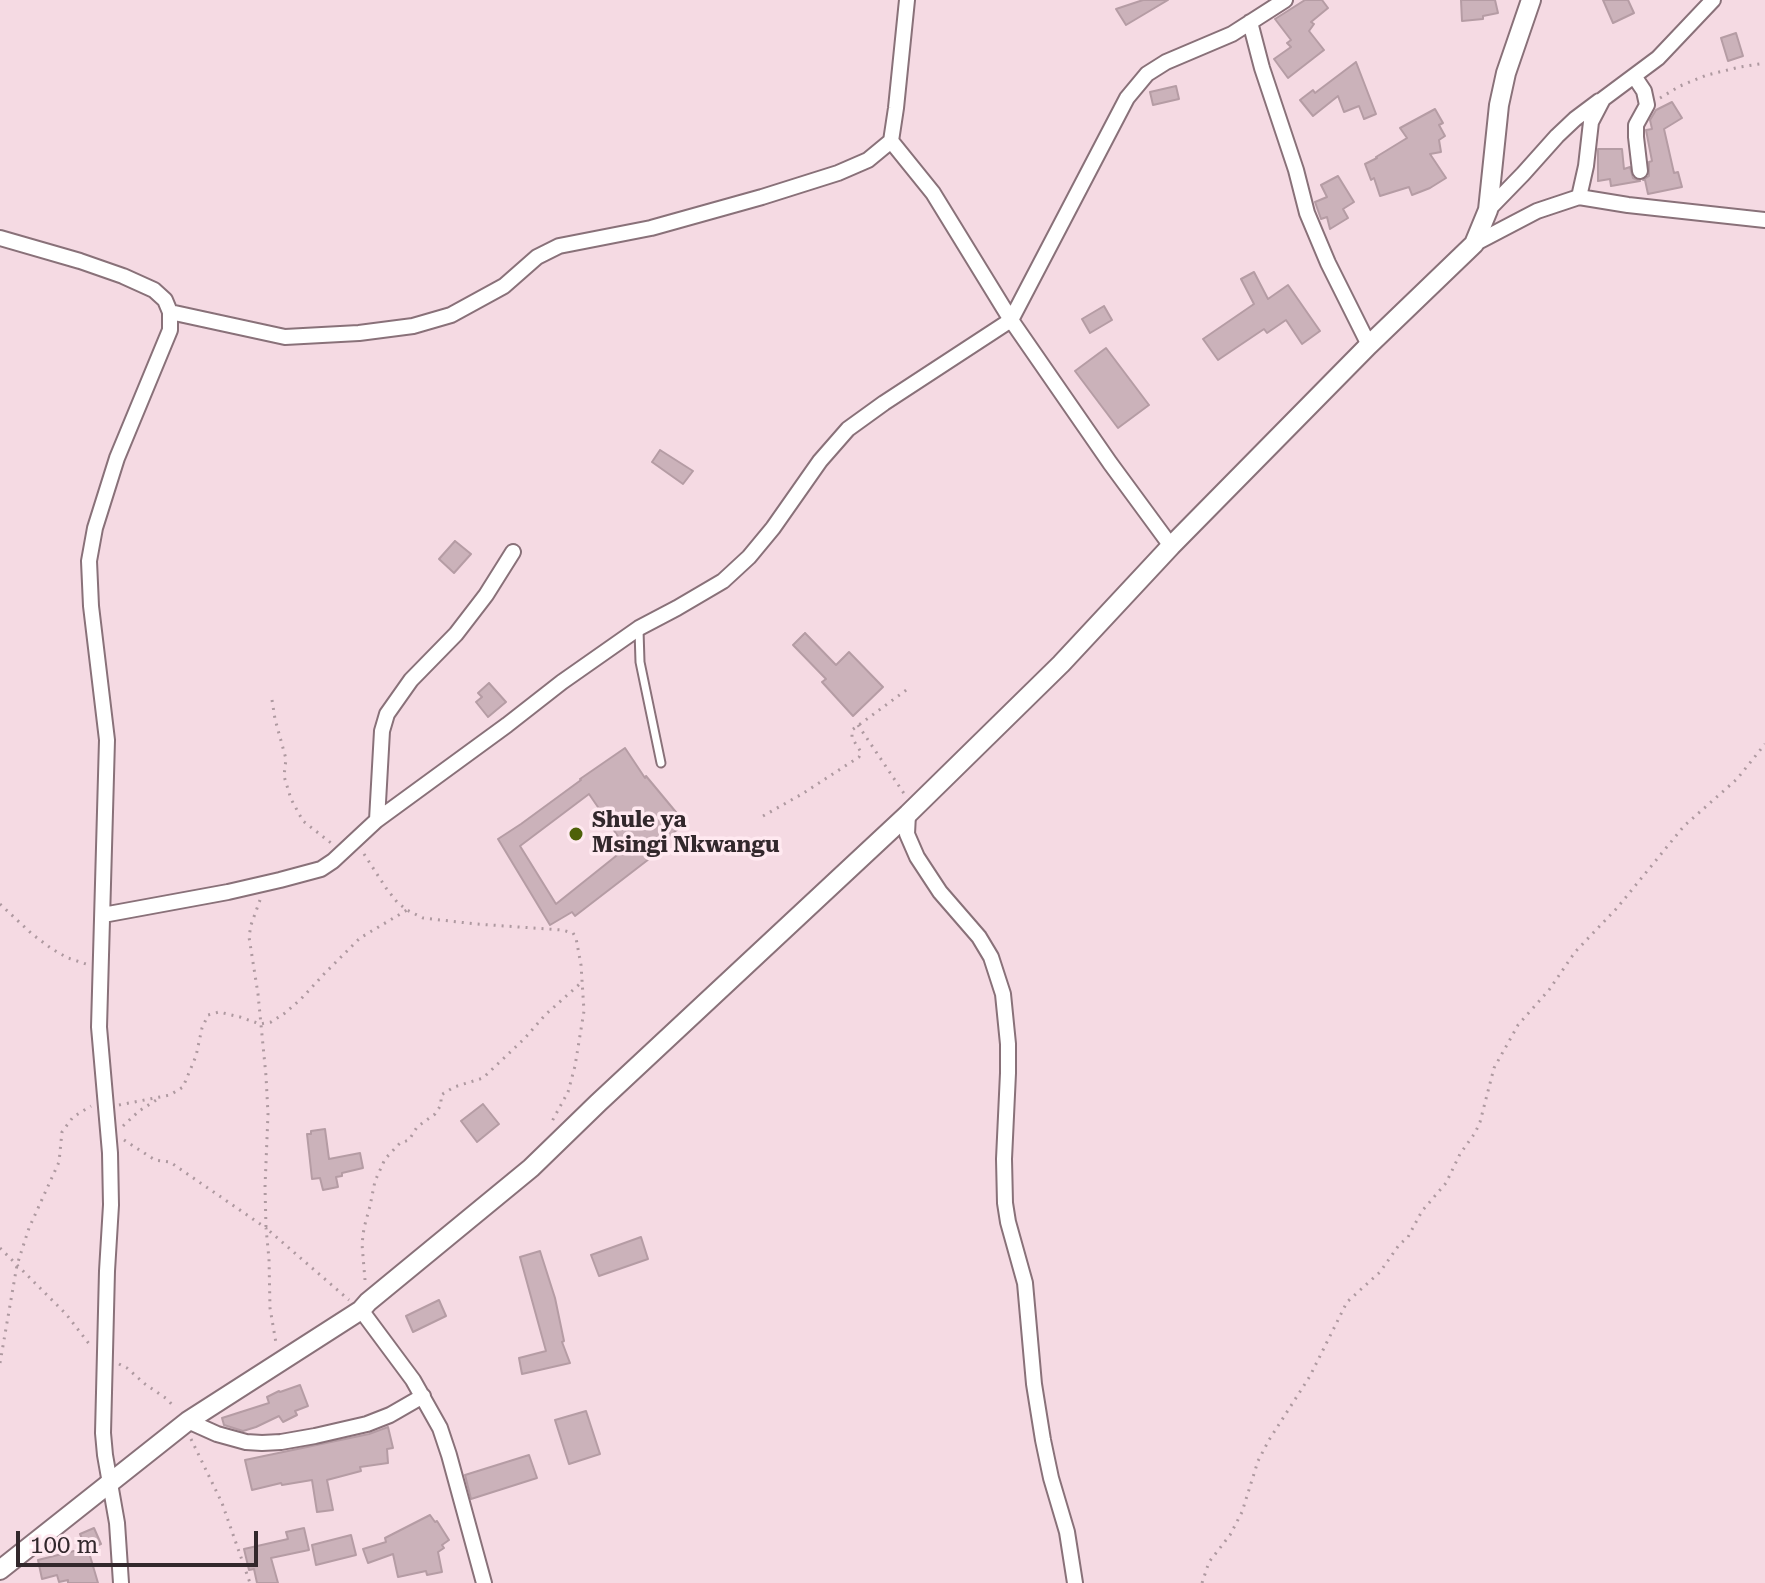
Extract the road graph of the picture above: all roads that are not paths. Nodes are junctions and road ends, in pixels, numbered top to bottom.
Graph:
1 (907, 0) edge
2 (1285, 0) edge
3 (1531, 0) edge
4 (1713, 0) edge
5 (1250, 22) junction
6 (1634, 76) junction
7 (1603, 99) junction
8 (891, 141) junction
9 (1640, 171) dead end
10 (1579, 197) junction
11 (1488, 210) junction
12 (1765, 220) edge
13 (0, 238) edge
14 (1474, 244) junction
15 (170, 312) junction
16 (1011, 320) junction
17 (1369, 345) junction
18 (1171, 546) junction
19 (513, 552) dead end
20 (639, 628) junction
21 (661, 763) dead end
22 (911, 811) junction
23 (377, 820) junction
24 (103, 915) junction
25 (364, 1306) junction
26 (423, 1396) junction
27 (186, 1423) junction
28 (111, 1483) junction
29 (0, 1570) edge
30 (121, 1583) edge
31 (484, 1583) edge
32 (1075, 1583) edge

1 - 8 street
2 - 5 street
3 - 11 street
4 - 6 street
5 - 16 street
5 - 17 street
6 - 7 street
6 - 9 street
7 - 10 street
7 - 11 street
8 - 15 street
8 - 16 street
10 - 12 street
10 - 14 street
11 - 14 street
13 - 15 street
14 - 17 street
15 - 24 street
16 - 18 street
16 - 20 street
17 - 18 street
18 - 22 street
19 - 23 street
20 - 21 lane
20 - 23 street
22 - 25 street
22 - 32 street
23 - 24 street
24 - 28 street
25 - 26 street
25 - 27 street
26 - 27 street
26 - 31 street
27 - 28 street
28 - 29 street
28 - 30 street

